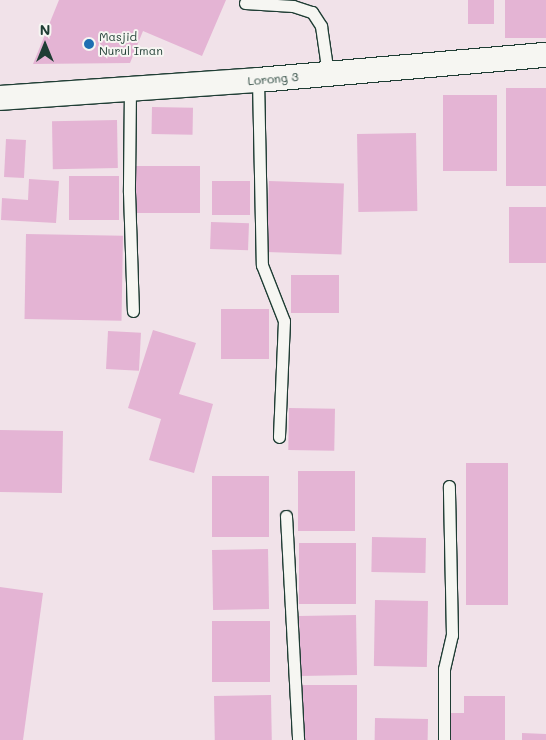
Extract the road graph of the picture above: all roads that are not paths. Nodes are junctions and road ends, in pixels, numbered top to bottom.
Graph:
1 (245, 3) dead end
2 (546, 55) edge
3 (328, 74) junction
4 (258, 80) junction
5 (130, 88) junction
6 (0, 98) edge
7 (133, 311) dead end
8 (279, 437) dead end
9 (449, 486) dead end
10 (286, 516) dead end
11 (298, 740) edge
12 (444, 740) edge

1 - 3 lane
2 - 3 street, Lorong 3
3 - 4 street, Lorong 3
4 - 5 street, Lorong 3
4 - 8 lane
5 - 6 street, Lorong 3
5 - 7 lane
9 - 12 lane
10 - 11 lane

